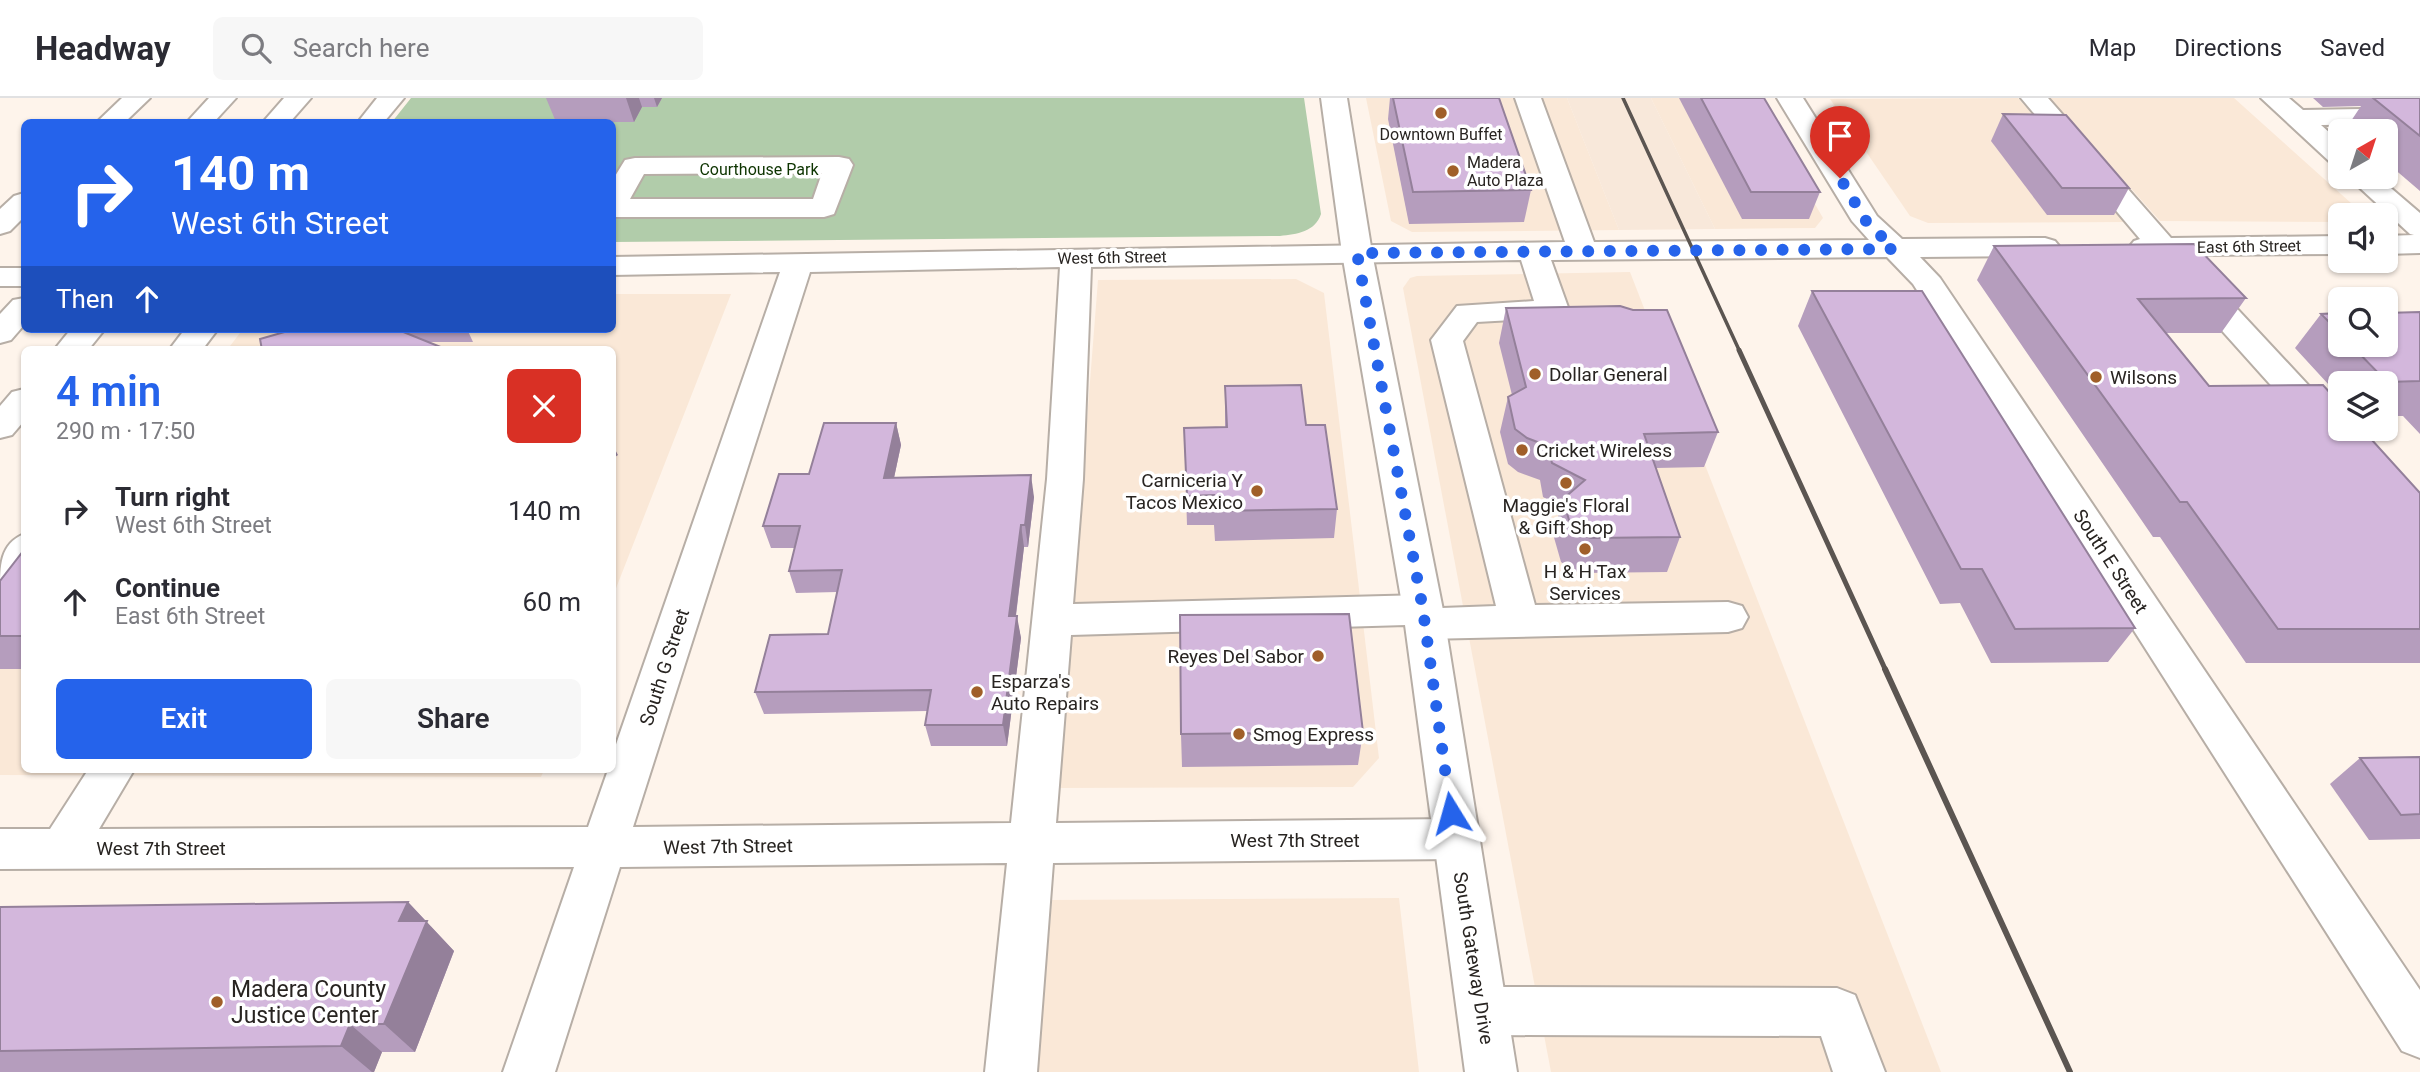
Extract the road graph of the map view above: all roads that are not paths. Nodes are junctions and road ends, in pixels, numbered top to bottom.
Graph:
1 (137, 98) edge
2 (223, 98) edge
3 (299, 98) edge
4 (391, 98) edge
5 (1334, 98) edge
6 (1528, 98) edge
7 (1790, 98) edge
8 (2034, 98) edge
9 (2274, 98) edge
10 (2420, 116) edge
11 (2297, 118) junction
12 (113, 119) edge
13 (203, 119) edge
14 (279, 119) edge
15 (374, 119) edge
16 (2328, 145) edge
17 (2376, 189) edge
18 (616, 201) edge
19 (21, 205) edge
20 (616, 208) edge
21 (778, 208) junction
22 (0, 225) edge
23 (2420, 228) edge
24 (2420, 244) edge
25 (2328, 245) edge
26 (2398, 245) edge
27 (2073, 247) edge
28 (2111, 247) edge
29 (2163, 247) junction
30 (1894, 249) junction
31 (1597, 252) junction
32 (1357, 253) junction
33 (1533, 253) junction
34 (1076, 258) junction
35 (758, 262) junction
36 (798, 262) junction
37 (616, 266) edge
38 (0, 277) edge
39 (21, 277) edge
40 (21, 310) edge
41 (0, 333) edge
42 (85, 333) edge
43 (74, 346) edge
44 (21, 403) edge
45 (0, 427) edge
46 (2342, 444) edge
47 (21, 552) edge
48 (0, 578) edge
49 (1424, 617) junction
50 (1728, 617) dead end
51 (1053, 620) junction
52 (1519, 620) junction
53 (110, 773) edge
54 (1455, 839) junction
55 (1032, 841) junction
56 (604, 847) junction
57 (0, 849) edge
58 (62, 849) junction
59 (1482, 1011) junction
60 (2420, 1034) edge
61 (529, 1072) edge
62 (1011, 1072) edge
63 (1491, 1072) edge
64 (1859, 1072) edge

1 - 12 main road
2 - 13 main road
3 - 14 main road
4 - 15 main road
5 - 32 main road, South Gateway Drive
6 - 31 main road
7 - 30 main road, South E Street
8 - 29 main road
9 - 11 main road
10 - 11 main road
11 - 16 main road
17 - 23 main road
18 - 21 main road
19 - 22 main road
20 - 21 main road
21 - 35 main road
24 - 26 main road
25 - 29 main road, East 6th Street
27 - 30 main road
28 - 29 main road, East 6th Street
29 - 46 main road
30 - 31 main road
30 - 60 main road, South E Street
31 - 33 main road, West 6th Street
32 - 33 main road, West 6th Street
32 - 34 main road, West 6th Street
32 - 49 main road, South Gateway Drive
33 - 52 main road
34 - 36 main road, West 6th Street
34 - 51 main road
35 - 36 main road, West 6th Street
35 - 37 main road, West 6th Street
36 - 56 main road, South G Street
38 - 39 main road
40 - 41 main road
42 - 43 main road
44 - 45 main road
47 - 48 main road
49 - 51 main road
49 - 52 main road
49 - 54 main road, South Gateway Drive
50 - 52 main road
51 - 55 main road
53 - 58 main road
54 - 55 main road, West 7th Street
54 - 59 main road, South Gateway Drive
55 - 56 main road, West 7th Street
55 - 62 main road
56 - 58 main road, West 7th Street
56 - 61 main road, South G Street
57 - 58 main road, West 7th Street
59 - 63 main road, South Gateway Drive
59 - 64 main road

